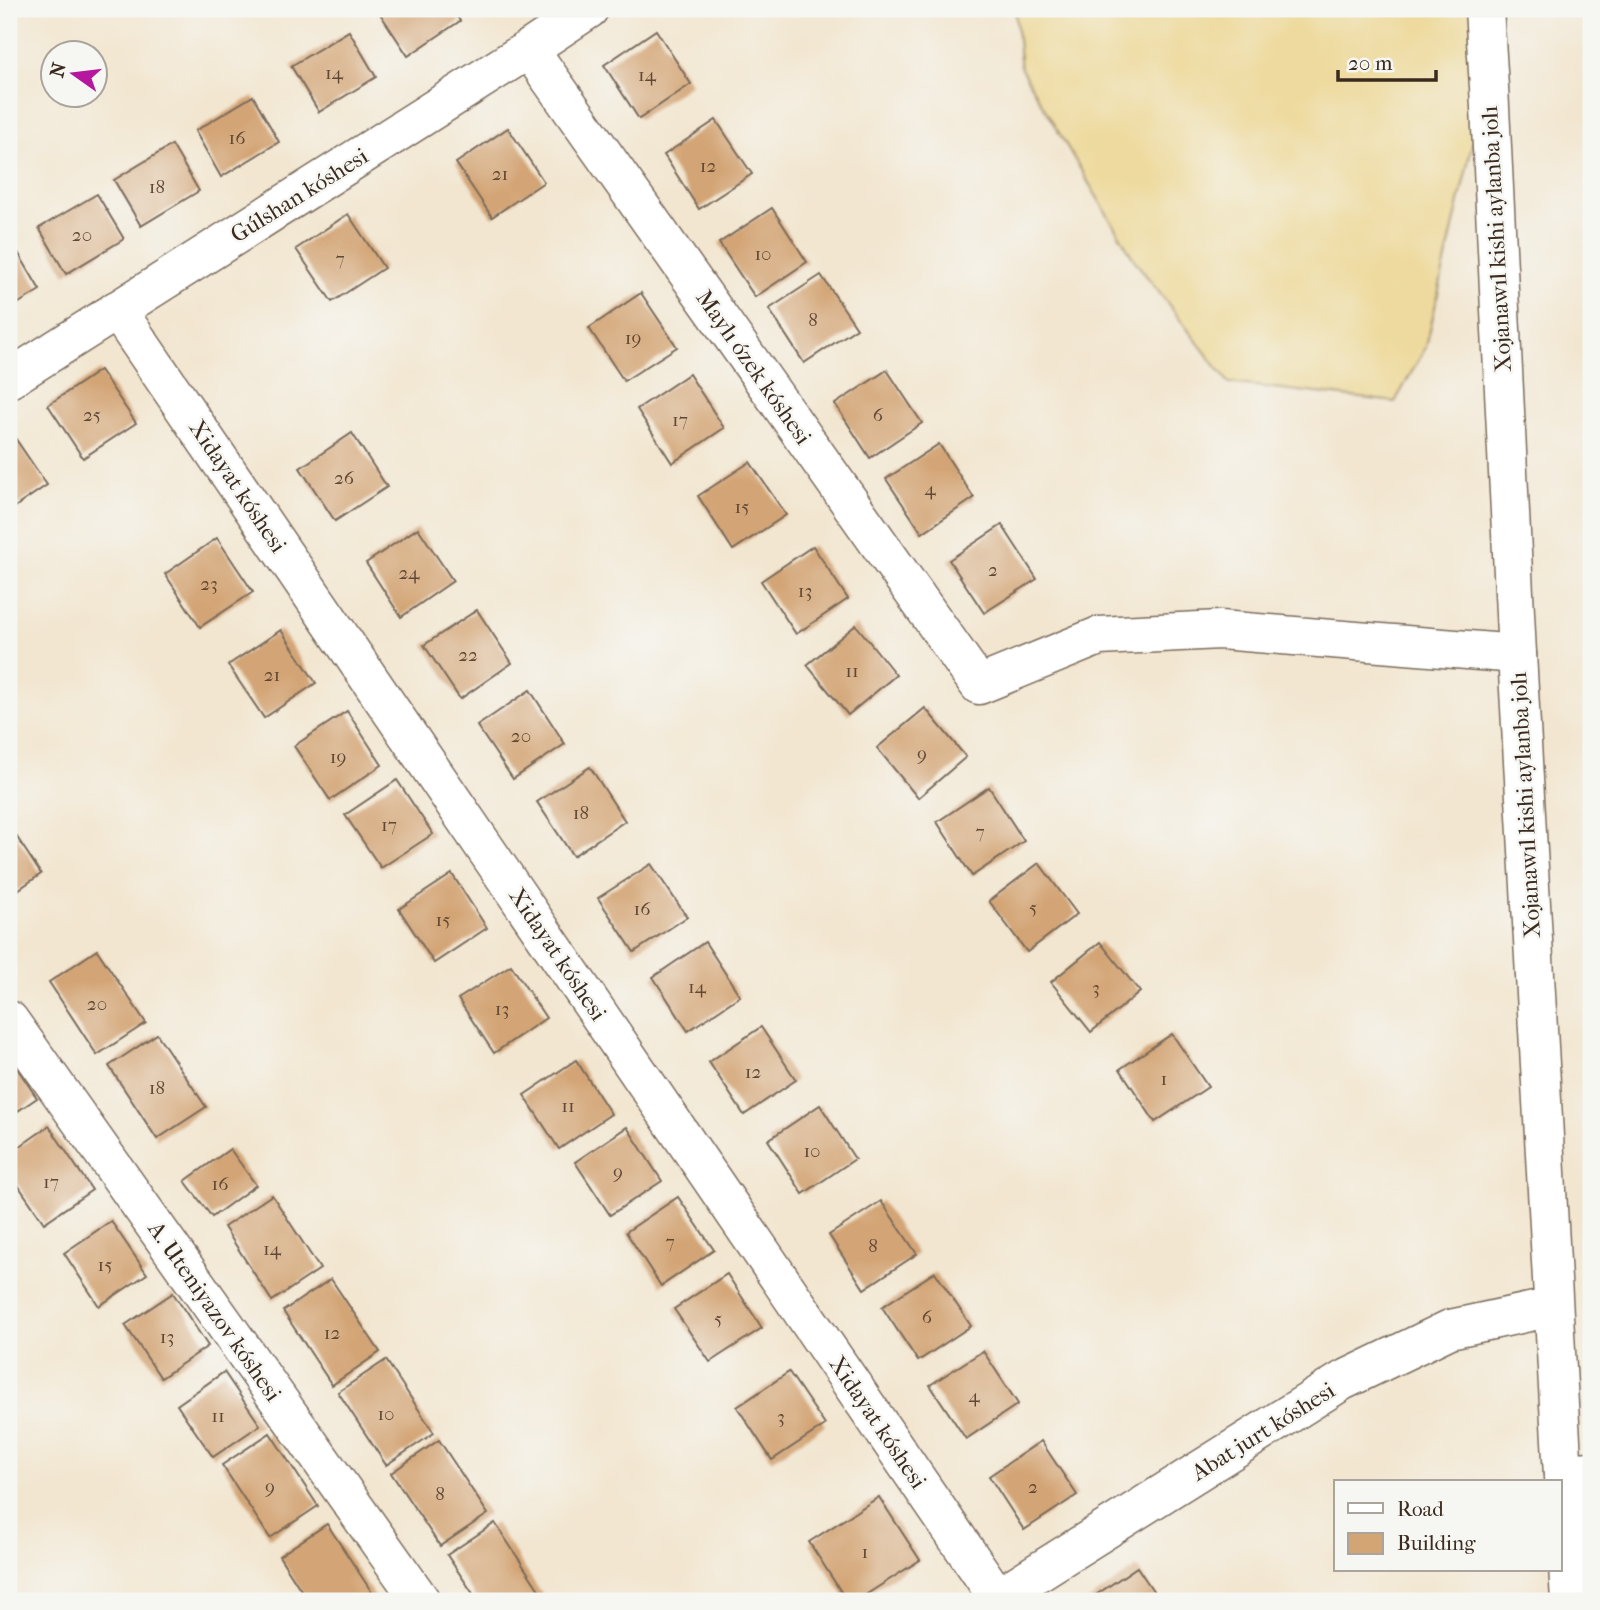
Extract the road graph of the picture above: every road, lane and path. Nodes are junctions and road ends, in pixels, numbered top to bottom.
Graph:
1 (589, 9) edge
2 (1484, 9) edge
3 (529, 49) junction
4 (117, 310) junction
5 (9, 379) edge
6 (1517, 654) junction
7 (9, 1020) edge
8 (1553, 1307) junction
9 (1577, 1472) edge
10 (995, 1599) edge
11 (421, 1601) edge
12 (1570, 1601) edge

1 - 3 street, Gúlshan kóshesi
2 - 6 street, Xojanawıl kishi aylanba jolı
3 - 4 street, Gúlshan kóshesi
3 - 6 street, Maylı ózek kóshesi
4 - 5 street, Gúlshan kóshesi
4 - 10 street, Xidayat kóshesi
6 - 8 street, Xojanawıl kishi aylanba jolı
7 - 11 street, A. Uteniyazov kóshesi
8 - 9 street, Xojanawıl kishi aylanba jolı
8 - 10 street, Abat jurt kóshesi
9 - 12 street, Xojanawıl kishi aylanba jolı

